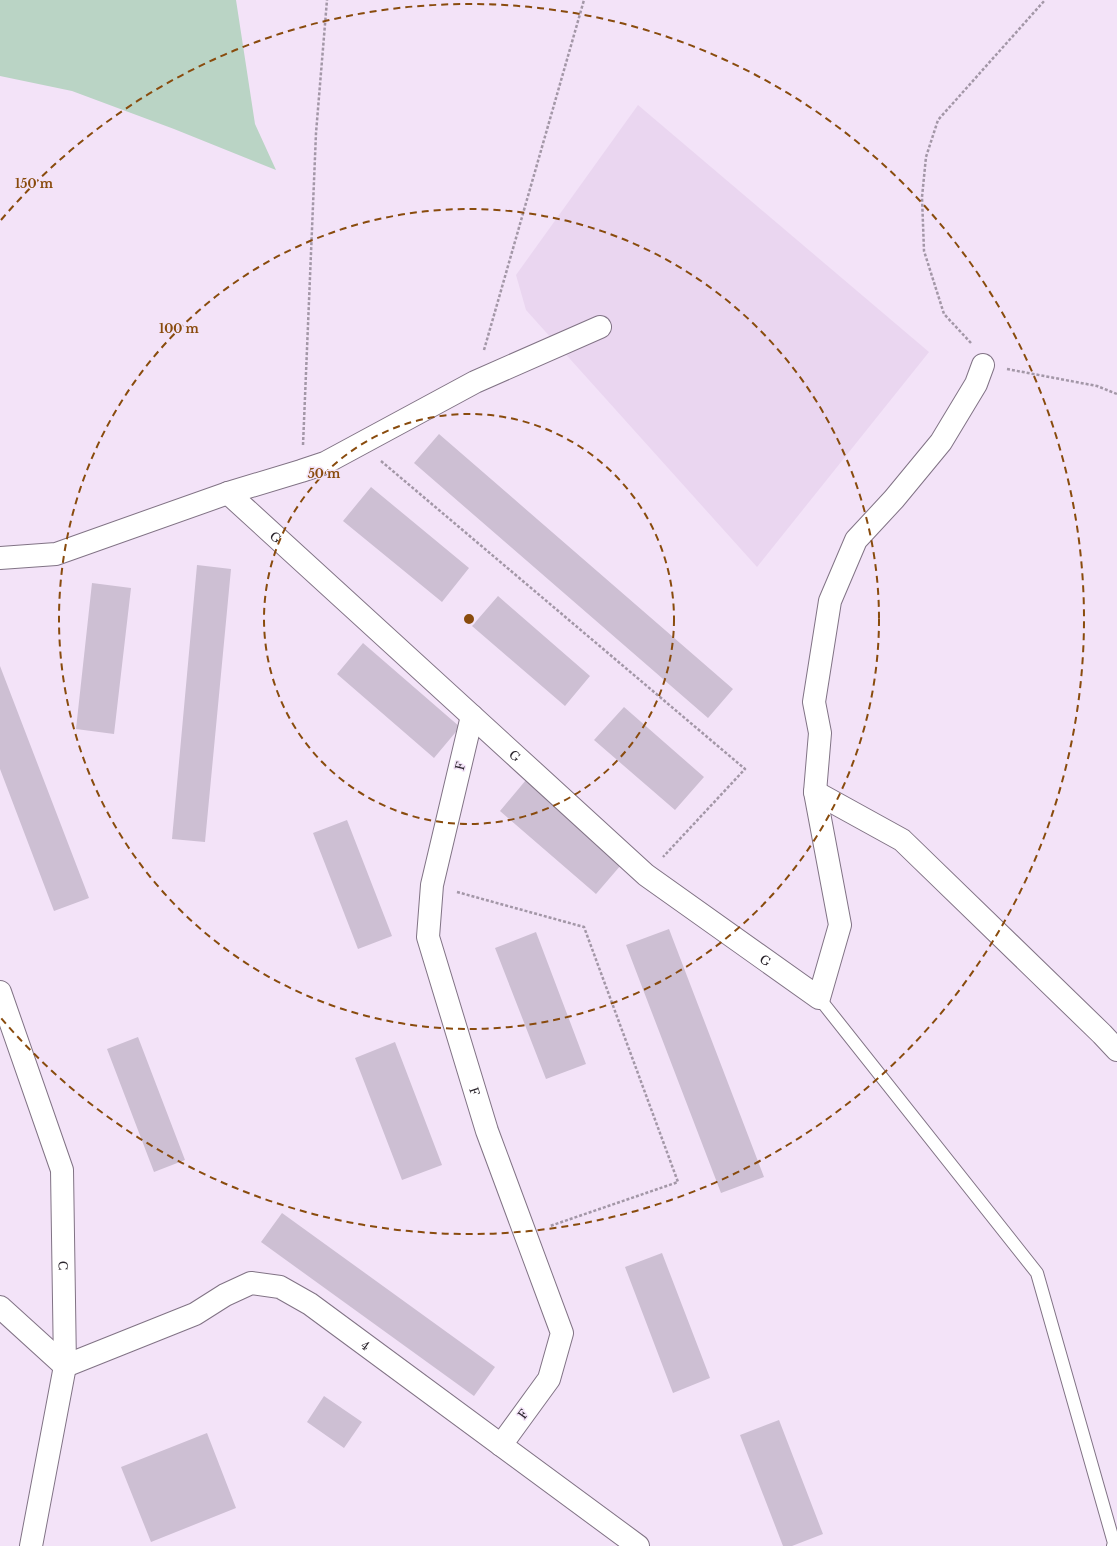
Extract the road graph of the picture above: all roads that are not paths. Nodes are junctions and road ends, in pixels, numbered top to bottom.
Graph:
1 (600, 326) dead end
2 (983, 365) road end
3 (228, 493) junction
4 (0, 558) edge
5 (472, 716) junction
6 (815, 792) junction
7 (0, 992) edge
8 (819, 998) junction
9 (1117, 1050) edge
10 (0, 1307) edge
11 (65, 1366) junction
12 (501, 1445) junction
13 (31, 1546) edge
14 (638, 1546) edge
15 (1113, 1546) edge

1 - 3 street
2 - 6 street
3 - 4 street
3 - 5 street, G
5 - 8 street, G
5 - 12 street, F
6 - 8 street
6 - 9 street
7 - 11 street, C
8 - 15 lane
10 - 11 street
11 - 12 street, 4
11 - 13 street, C
12 - 14 street, 4

